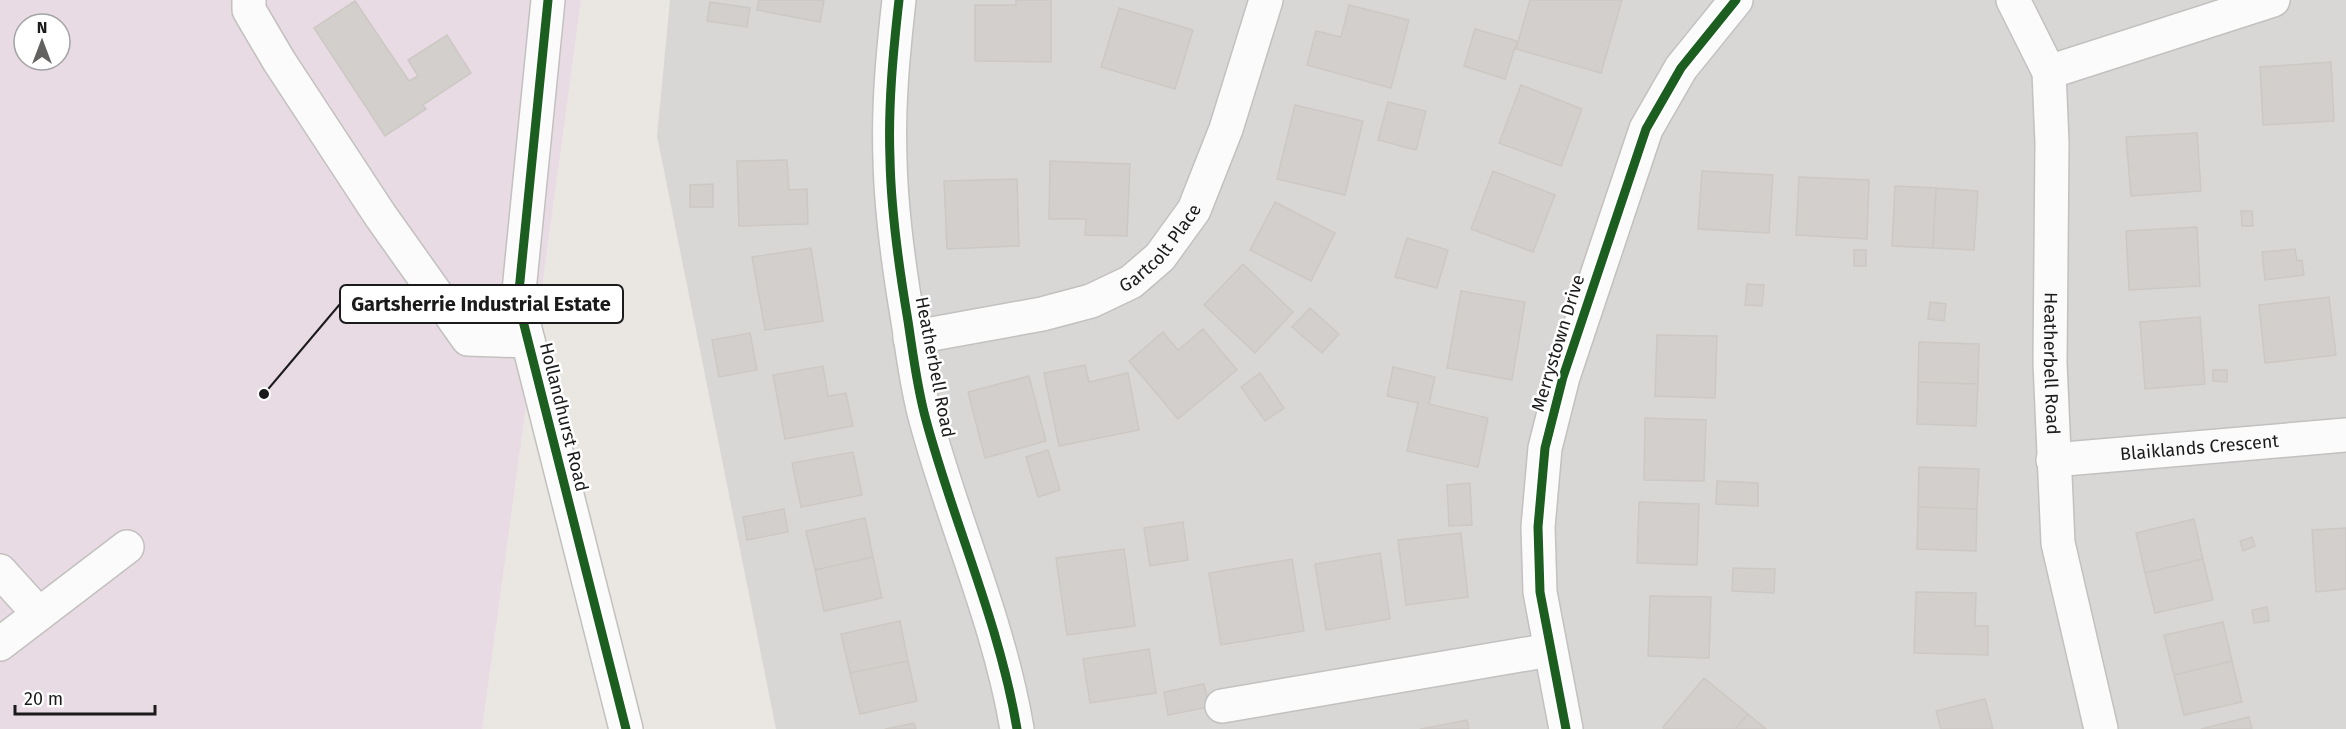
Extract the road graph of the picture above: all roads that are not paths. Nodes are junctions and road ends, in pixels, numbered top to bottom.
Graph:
1 (249, 0) edge
2 (548, 0) edge
3 (899, 0) edge
4 (1266, 0) edge
5 (1736, 0) edge
6 (2013, 0) edge
7 (2273, 0) edge
8 (2049, 72) junction
9 (910, 338) junction
10 (528, 341) junction
11 (2346, 435) edge
12 (2053, 460) junction
13 (127, 547) dead end
14 (0, 571) edge
15 (39, 614) junction
16 (0, 644) edge
17 (1550, 650) junction
18 (1222, 706) dead end
19 (626, 729) edge
20 (1017, 729) edge
21 (1566, 729) edge
22 (2101, 729) edge

1 - 10 street
2 - 10 street, Hollandhurst Road
3 - 9 street, Heatherbell Road
4 - 9 street, Gartcolt Place
5 - 17 street, Merrystown Drive
6 - 8 street, Heatherbell Road
7 - 8 street
8 - 12 street, Heatherbell Road
9 - 20 street, Heatherbell Road
10 - 19 street, Hollandhurst Road
11 - 12 street, Blaiklands Crescent
12 - 22 street, Heatherbell Road
13 - 15 street
14 - 15 street
15 - 16 street
17 - 18 street
17 - 21 street, Merrystown Drive

